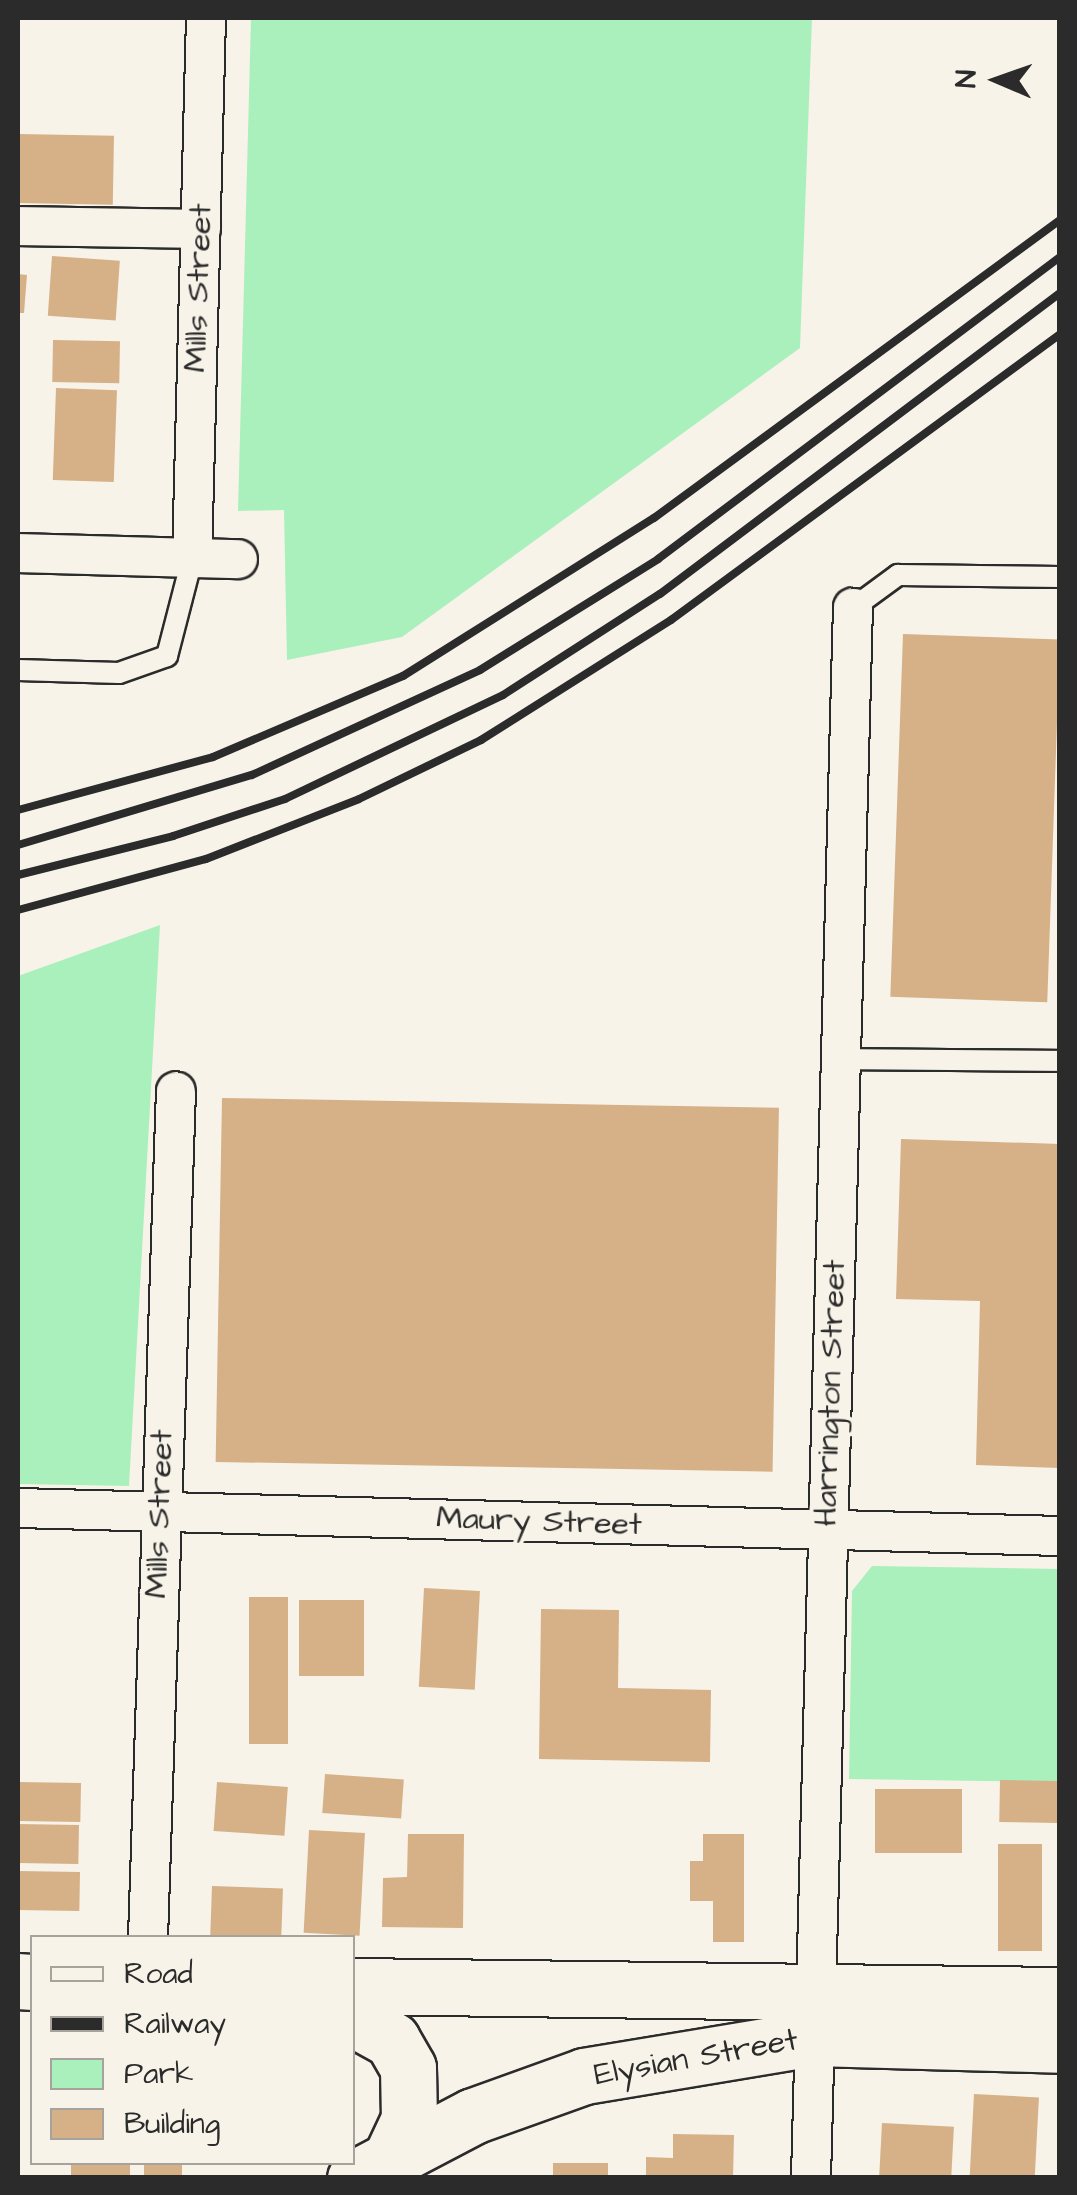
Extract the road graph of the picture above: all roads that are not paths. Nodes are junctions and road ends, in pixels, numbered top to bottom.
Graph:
1 (206, 18) edge
2 (18, 226) edge
3 (200, 229) junction
4 (18, 553) edge
5 (192, 558) junction
6 (238, 559) dead end
7 (1056, 574) edge
8 (853, 608) joint
9 (18, 670) edge
10 (840, 1059) junction
11 (1060, 1061) edge
12 (176, 1091) dead end
13 (18, 1508) edge
14 (160, 1512) junction
15 (827, 1530) junction
16 (1060, 1536) edge
17 (148, 1935) edge
18 (355, 1986) edge
19 (1060, 1995) edge
20 (815, 2013) junction
21 (355, 2020) edge
22 (1060, 2045) edge
23 (374, 2166) edge
24 (812, 2178) edge

1 - 3 street, Mills Street
2 - 3 street
3 - 5 street, Mills Street
4 - 5 street
5 - 6 street
5 - 9 lane
7 - 8 lane
8 - 10 street, Harrington Street
10 - 11 lane
10 - 15 street, Harrington Street
12 - 14 street, Mills Street
13 - 14 street, Maury Street
14 - 15 street, Maury Street
14 - 17 street, Mills Street
15 - 16 street, Maury Street
15 - 20 street, Harrington Street
18 - 20 main road, Elysian Street
19 - 20 main road, Elysian Street
20 - 22 main road, Elysian Street
20 - 23 main road, Elysian Street
20 - 24 street, Harrington Street
21 - 23 main road

